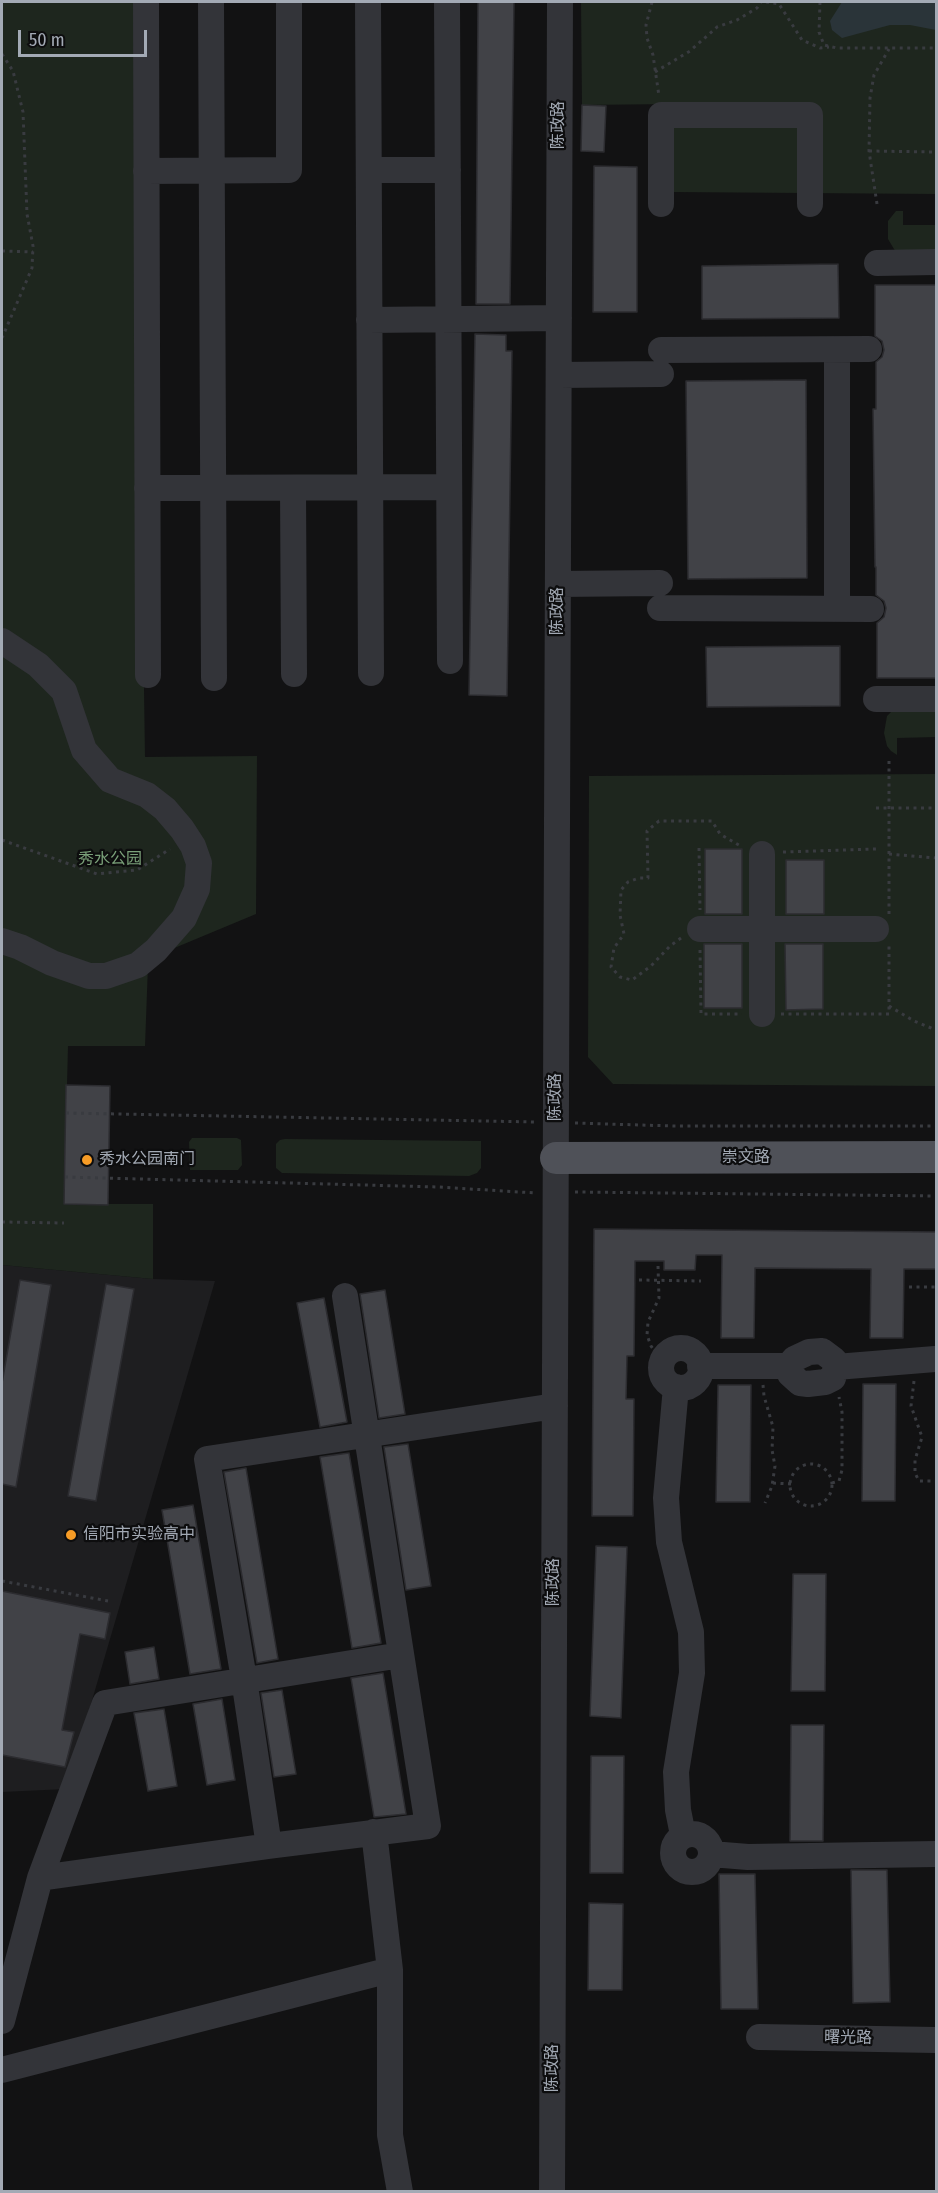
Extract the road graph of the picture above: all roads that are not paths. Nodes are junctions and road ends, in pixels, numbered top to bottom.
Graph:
1 (146, 2) edge
2 (211, 2) edge
3 (289, 2) edge
4 (368, 2) edge
5 (447, 2) edge
6 (560, 2) edge
7 (212, 170) junction
8 (369, 170) junction
9 (448, 170) junction
10 (146, 171) junction
11 (661, 204) dead end
12 (810, 204) dead end
13 (936, 262) edge
14 (877, 264) dead end
15 (559, 318) junction
16 (369, 320) junction
17 (448, 320) junction
18 (869, 349) dead end
19 (837, 350) junction
20 (559, 375) junction
21 (370, 487) junction
22 (449, 487) junction
23 (147, 488) junction
24 (213, 488) junction
25 (293, 488) junction
26 (660, 583) dead end
27 (558, 584) junction
28 (660, 608) dead end
29 (837, 608) junction
30 (871, 609) dead end
31 (2, 641) edge
32 (450, 661) dead end
33 (371, 673) dead end
34 (294, 674) dead end
35 (148, 675) dead end
36 (214, 678) dead end
37 (876, 699) dead end
38 (936, 699) edge
39 (762, 854) road end
40 (762, 929) junction
41 (876, 929) dead end
42 (690, 933) road end
43 (2, 941) edge
44 (762, 1014) dead end
45 (936, 1157) edge
46 (556, 1158) junction
47 (345, 1296) dead end
48 (700, 1366) junction
49 (931, 1366) edge
50 (676, 1387) junction
51 (555, 1406) junction
52 (367, 1435) junction
53 (401, 1654) junction
54 (244, 1680) junction
55 (374, 1832) junction
56 (269, 1846) junction
57 (936, 1854) edge
58 (40, 1878) junction
59 (390, 1970) junction
60 (2, 2021) edge
61 (759, 2037) dead end
62 (936, 2040) edge
63 (2, 2070) edge
64 (400, 2192) edge
65 (552, 2192) edge

1 - 10 street
2 - 7 street
3 - 7 street
4 - 8 street
5 - 9 street
6 - 15 street, 陈政路
7 - 10 street
7 - 24 street
8 - 9 street
8 - 16 street
9 - 17 street
10 - 23 street
11 - 12 street
13 - 14 street
15 - 17 street
15 - 20 street, 陈政路
16 - 17 street
16 - 21 street
17 - 22 street
18 - 19 street
19 - 20 street
19 - 29 street
20 - 27 street, 陈政路
21 - 22 street
21 - 25 street
21 - 33 street
22 - 32 street
23 - 24 street
23 - 35 street
24 - 25 street
24 - 36 street
25 - 34 street
26 - 27 street
27 - 46 street, 陈政路
28 - 29 street
29 - 30 street
31 - 43 street
37 - 38 street
39 - 40 street
40 - 41 street
40 - 42 street
40 - 44 street
45 - 46 main road, 崇文路
46 - 51 street, 陈政路
47 - 52 street
48 - 49 street
48 - 50 street
48 - 50 street
50 - 57 street
51 - 52 street
51 - 65 street, 陈政路
52 - 53 street
52 - 54 street
53 - 54 street
53 - 55 street
54 - 56 street
54 - 58 street
55 - 56 street
55 - 59 street
56 - 58 street
58 - 60 street
59 - 63 street
59 - 64 street
61 - 62 street, 曙光路

